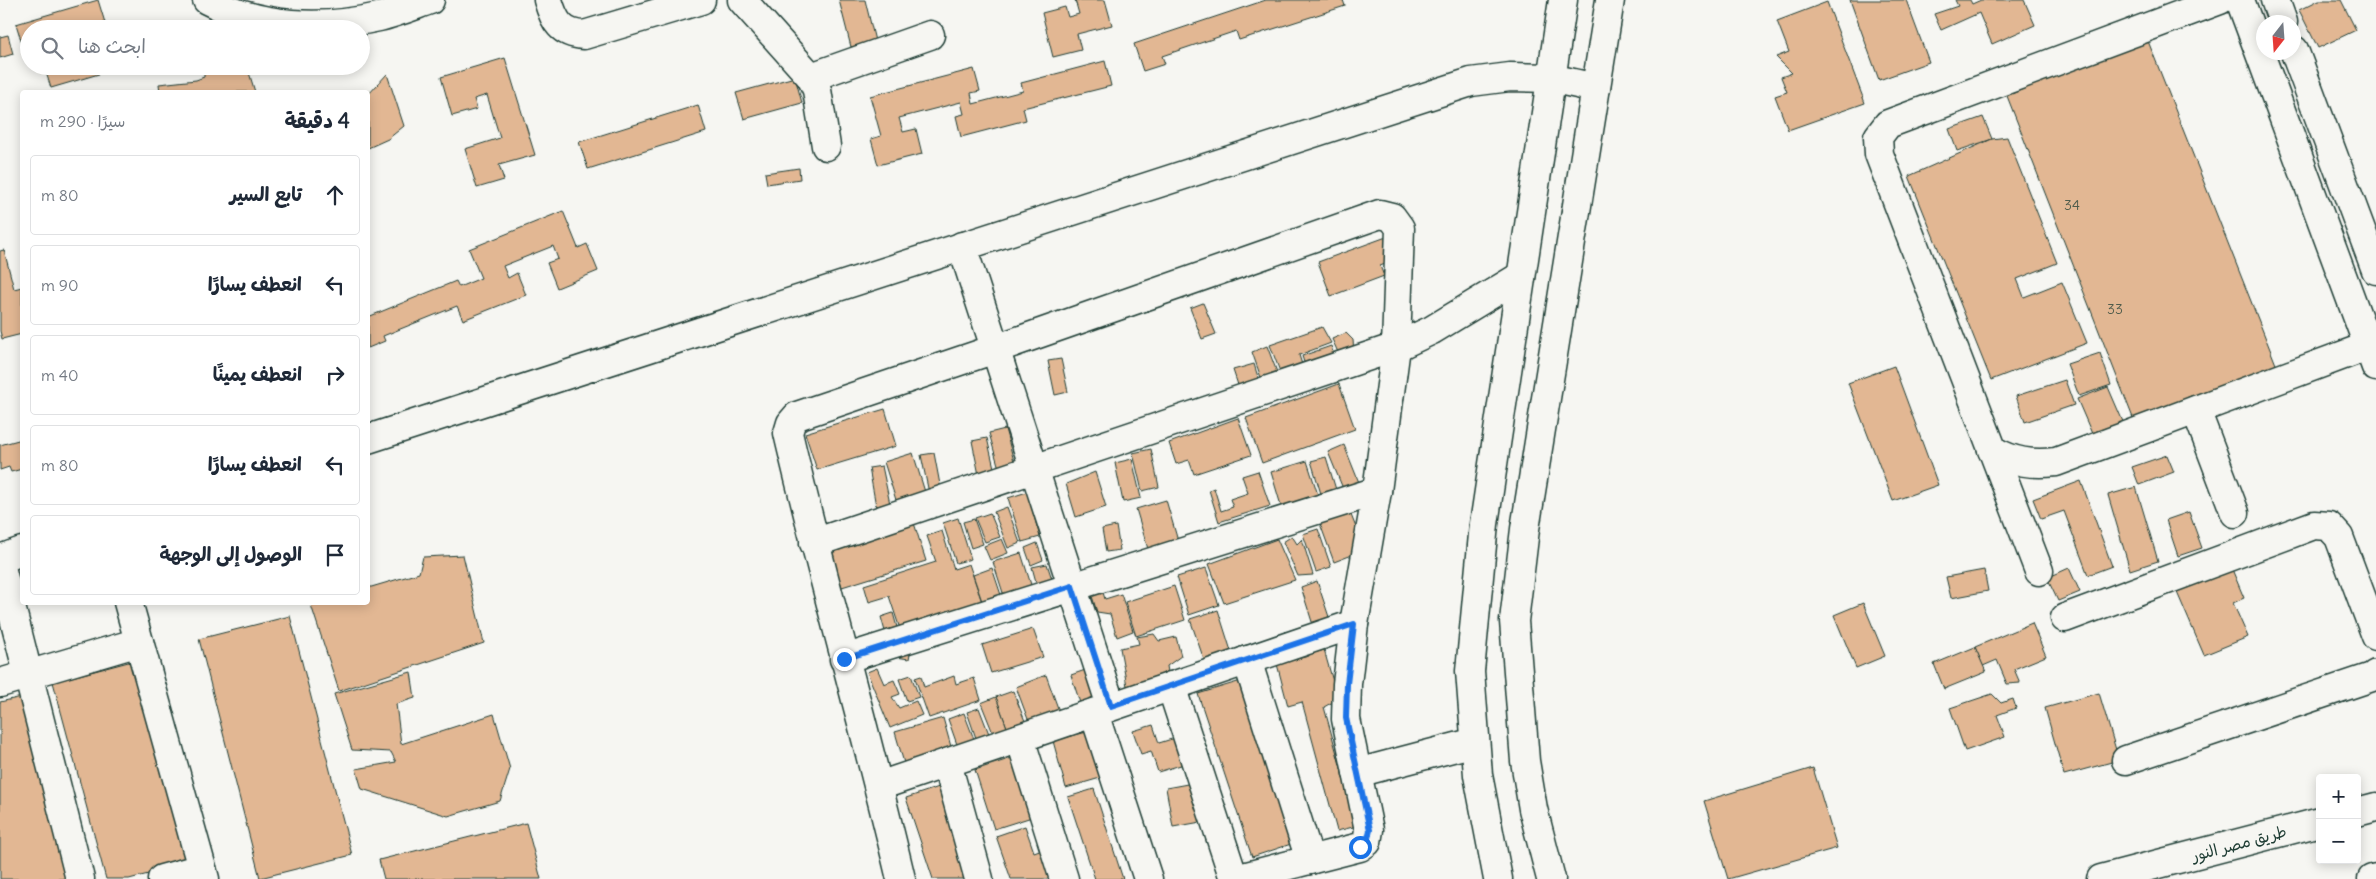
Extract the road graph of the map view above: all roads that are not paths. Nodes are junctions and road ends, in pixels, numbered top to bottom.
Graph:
1 (207, 0) edge
2 (430, 0) edge
3 (548, 0) edge
4 (701, 0) edge
5 (742, 0) edge
6 (1563, 0) edge
7 (1610, 0) edge
8 (2220, 0) edge
9 (2240, 0) edge
10 (2275, 0) edge
11 (2280, 15) edge
12 (267, 20) edge
13 (366, 20) edge
14 (930, 35) dead end
15 (2298, 60) edge
16 (811, 77) junction
17 (1550, 78) junction
18 (1596, 88) junction
19 (826, 146) dead end
20 (962, 246) junction
21 (2376, 269) edge
22 (1521, 276) junction
23 (2344, 280) junction
24 (2366, 309) edge
25 (1396, 347) junction
26 (995, 349) junction
27 (2372, 356) edge
28 (2196, 410) junction
29 (370, 438) edge
30 (1992, 450) junction
31 (1035, 470) junction
32 (1377, 492) junction
33 (2235, 513) dead end
34 (814, 543) junction
35 (20, 552) edge
36 (0, 559) edge
37 (0, 563) edge
38 (2039, 572) dead end
39 (1072, 586) junction
40 (129, 605) edge
41 (2065, 618) dead end
42 (1354, 624) junction
43 (2376, 636) edge
44 (139, 642) junction
45 (844, 659) junction
46 (1247, 660) junction
47 (28, 674) junction
48 (2376, 674) edge
49 (0, 683) edge
50 (1171, 686) junction
51 (1102, 710) junction
52 (1020, 738) junction
53 (1475, 742) junction
54 (2126, 760) dead end
55 (947, 763) junction
56 (1357, 773) junction
57 (879, 786) junction
58 (2376, 807) edge
59 (2361, 811) edge
60 (2316, 823) edge
61 (1310, 860) junction
62 (203, 874) edge
63 (2376, 878) edge
64 (80, 879) edge
65 (162, 879) edge
66 (901, 879) edge
67 (980, 879) edge
68 (1064, 879) edge
69 (1148, 879) edge
70 (1234, 879) edge
71 (1498, 879) edge
72 (1551, 879) edge
73 (2101, 879) edge
74 (2372, 879) edge

1 - 12 street
2 - 13 street
3 - 4 street
5 - 16 street
6 - 17 street
7 - 18 street
8 - 30 street
9 - 23 street
10 - 11 street
14 - 16 street
15 - 21 street
16 - 19 street
17 - 18 street
17 - 20 street
17 - 22 street
18 - 72 street
20 - 26 street
20 - 29 street
21 - 23 street
22 - 25 street
22 - 53 street
23 - 24 street
24 - 27 street
25 - 26 street
25 - 31 street
25 - 32 street
26 - 31 street
26 - 34 street
27 - 28 street
28 - 30 street
28 - 33 street
30 - 38 street
31 - 34 street
31 - 39 street
32 - 39 street
32 - 42 street
34 - 45 street
35 - 36 street
37 - 47 street
39 - 45 street
39 - 51 street
40 - 44 street
41 - 43 street
42 - 46 street
42 - 56 street
44 - 47 street
44 - 62 street
45 - 57 street
46 - 50 street
46 - 61 street
47 - 49 street
47 - 64 street
48 - 54 street
50 - 51 street
50 - 70 street
51 - 52 street
51 - 69 street
52 - 55 street
52 - 68 street
53 - 56 street
53 - 71 street
55 - 57 street
55 - 67 street
56 - 61 street
57 - 66 street
58 - 59 street
60 - 73 street, طريق مصر النور
61 - 70 street
62 - 65 street
63 - 74 street

